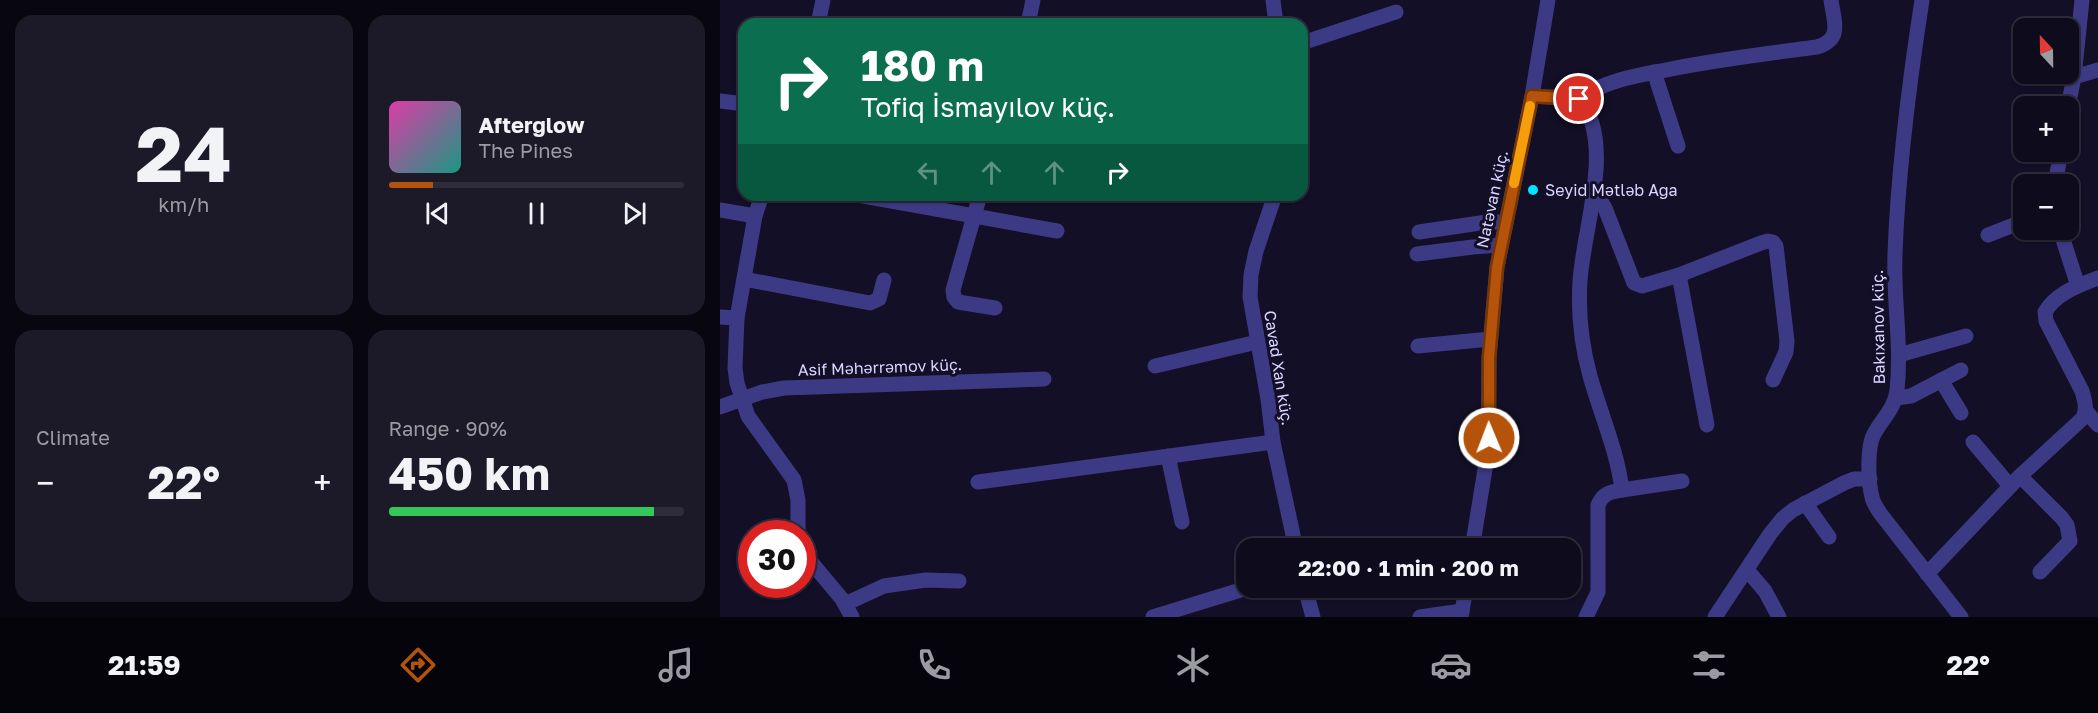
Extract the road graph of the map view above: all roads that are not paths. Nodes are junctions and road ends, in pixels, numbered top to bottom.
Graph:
1 (823, 0) edge
2 (1033, 0) edge
3 (1273, 0) edge
4 (1548, 0) edge
5 (1831, 0) edge
6 (1922, 0) edge
7 (2082, 0) edge
8 (1396, 12) dead end
9 (819, 18) edge
10 (1029, 18) edge
11 (1275, 18) edge
12 (2079, 29) edge
13 (1308, 42) edge
14 (2098, 70) edge
15 (1654, 72) junction
16 (2079, 76) edge
17 (1532, 96) junction
18 (1579, 99) junction
19 (720, 101) edge
20 (738, 103) edge
21 (1678, 146) dead end
22 (1594, 196) junction
23 (760, 201) edge
24 (891, 201) edge
25 (979, 201) edge
26 (1273, 201) edge
27 (720, 210) edge
28 (755, 216) junction
29 (975, 216) junction
30 (1506, 222) junction
31 (2013, 225) edge
32 (1057, 231) dead end
33 (1419, 231) dead end
34 (1988, 235) dead end
35 (2064, 240) edge
36 (1501, 245) junction
37 (1417, 254) dead end
38 (1679, 275) junction
39 (744, 279) junction
40 (2098, 279) edge
41 (884, 280) dead end
42 (2078, 286) junction
43 (995, 308) dead end
44 (720, 317) edge
45 (736, 318) junction
46 (1966, 336) dead end
47 (1490, 339) junction
48 (1257, 342) junction
49 (1418, 346) dead end
50 (1899, 355) junction
51 (1155, 366) dead end
52 (1961, 370) dead end
53 (1044, 379) dead end
54 (1773, 380) dead end
55 (1941, 380) junction
56 (1896, 398) junction
57 (744, 399) junction
58 (720, 407) edge
59 (2086, 411) junction
60 (1961, 413) dead end
61 (1707, 425) dead end
62 (2098, 425) edge
63 (1273, 442) junction
64 (1973, 442) dead end
65 (1168, 456) junction
66 (1870, 479) junction
67 (1682, 481) dead end
68 (2015, 481) junction
69 (978, 482) dead end
70 (1622, 490) junction
71 (1805, 503) junction
72 (798, 520) edge
73 (1182, 522) dead end
74 (1829, 537) dead end
75 (1294, 538) edge
76 (1474, 538) edge
77 (816, 569) edge
78 (1747, 570) junction
79 (2040, 572) dead end
80 (1928, 574) junction
81 (959, 581) dead end
82 (1236, 591) edge
83 (1308, 598) edge
84 (1464, 598) edge
85 (849, 611) edge
86 (1462, 614) edge
87 (1153, 617) edge
88 (1313, 617) edge
89 (1420, 617) edge
90 (1586, 617) edge
91 (1715, 617) edge
92 (1779, 617) edge
93 (1962, 617) edge

1 - 9 street
2 - 10 street
3 - 11 street
4 - 17 street, Natəvan küç.
5 - 15 street
6 - 50 street, Bakıxanov küç.
7 - 12 street
8 - 13 street
14 - 16 street
15 - 18 street
15 - 21 street
17 - 18 street
17 - 30 street, Natəvan küç.
18 - 22 street
19 - 20 street
22 - 38 street
22 - 70 street
23 - 28 street
24 - 29 street
25 - 29 street
26 - 48 street, Cavad Xan küç.
27 - 28 street
28 - 39 street
29 - 32 street
29 - 43 street
30 - 33 street
30 - 36 street, Natəvan küç.
31 - 34 street
35 - 42 street
36 - 37 street
36 - 47 street, Natəvan küç.
38 - 54 street
38 - 61 street
39 - 41 street
39 - 45 street
40 - 42 street
42 - 59 street
44 - 45 street
45 - 57 street
46 - 50 street
47 - 49 street
47 - 76 street, Natəvan küç.
48 - 51 street
48 - 63 street, Cavad Xan küç.
50 - 56 street, Bakıxanov küç.
52 - 55 street
53 - 57 street, Asif Məhərrəmov küç.
55 - 56 street
55 - 60 street
56 - 66 street, Bakıxanov küç.
57 - 58 street, Asif Məhərrəmov küç.
57 - 72 street
59 - 62 street
59 - 68 street
63 - 65 street
63 - 75 street, Cavad Xan küç.
64 - 68 street
65 - 69 street
65 - 73 street
66 - 71 street
66 - 80 street, Bakıxanov küç.
67 - 70 street
68 - 79 street
68 - 80 street
70 - 90 street
71 - 74 street
71 - 78 street
77 - 85 street
78 - 91 street
78 - 92 street
80 - 93 street, Bakıxanov küç.
81 - 85 street
82 - 87 street
83 - 88 street
84 - 86 street
86 - 89 street

